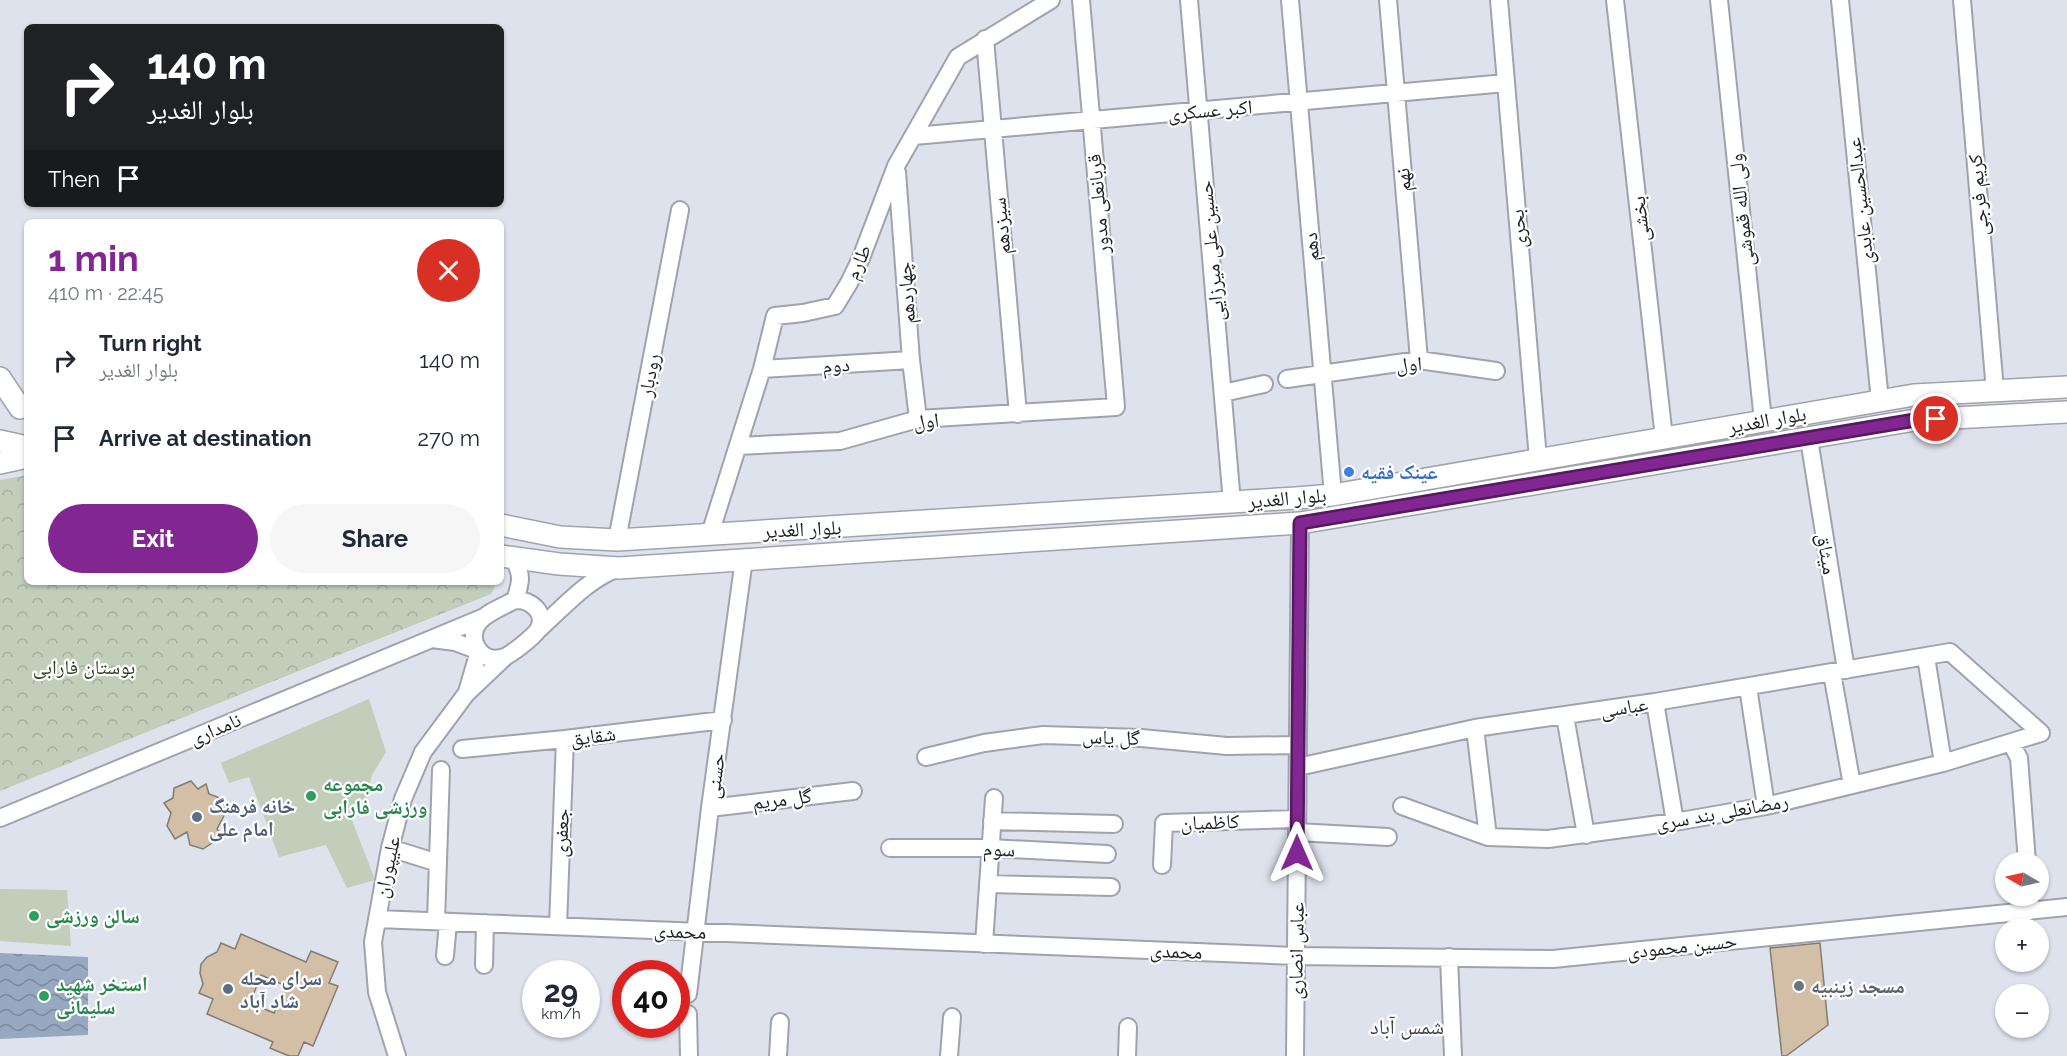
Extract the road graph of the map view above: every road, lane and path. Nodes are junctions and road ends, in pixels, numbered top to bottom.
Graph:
1 (1051, 0) edge
2 (1081, 0) edge
3 (1189, 0) edge
4 (1290, 0) edge
5 (1388, 0) edge
6 (1499, 0) edge
7 (1615, 0) edge
8 (1719, 0) edge
9 (1840, 0) edge
10 (1962, 0) edge
11 (985, 39) junction
12 (1506, 83) junction
13 (1396, 93) junction
14 (1299, 102) junction
15 (1199, 111) junction
16 (1091, 120) junction
17 (993, 129) junction
18 (914, 136) junction
19 (896, 166) junction
20 (680, 210) dead end
21 (911, 360) junction
22 (1419, 360) junction
23 (762, 369) junction
24 (1496, 371) dead end
25 (1322, 375) junction
26 (0, 378) edge
27 (1287, 379) dead end
28 (1264, 384) dead end
29 (2067, 387) edge
30 (1995, 391) junction
31 (1223, 393) junction
32 (1880, 401) junction
33 (16, 407) edge
34 (1116, 407) joint
35 (2067, 412) edge
36 (1018, 414) junction
37 (918, 419) junction
38 (1763, 421) junction
39 (1664, 438) junction
40 (1809, 439) junction
41 (0, 441) edge
42 (24, 446) edge
43 (738, 446) junction
44 (24, 458) edge
45 (1538, 459) junction
46 (0, 464) edge
47 (1333, 495) junction
48 (1232, 502) junction
49 (1300, 523) junction
50 (504, 526) edge
51 (710, 534) junction
52 (617, 540) junction
53 (507, 557) edge
54 (744, 559) junction
55 (619, 568) junction
56 (515, 600) junction
57 (482, 618) junction
58 (537, 631) junction
59 (431, 639) junction
60 (479, 651) junction
61 (506, 657) junction
62 (1926, 657) junction
63 (1839, 671) junction
64 (1748, 687) junction
65 (466, 694) junction
66 (1655, 702) junction
67 (1565, 716) junction
68 (723, 720) junction
69 (1475, 729) junction
70 (2041, 734) joint
71 (565, 740) junction
72 (2010, 743) junction
73 (1298, 745) junction
74 (462, 749) dead end
75 (927, 757) dead end
76 (1943, 763) junction
77 (1298, 766) junction
78 (441, 770) dead end
79 (1852, 785) junction
80 (853, 791) dead end
81 (994, 798) dead end
82 (1402, 806) dead end
83 (1766, 806) junction
84 (710, 808) junction
85 (0, 818) edge
86 (992, 821) junction
87 (1675, 822) junction
88 (1114, 824) dead end
89 (1297, 826) junction
90 (1586, 835) junction
91 (1388, 837) dead end
92 (1488, 837) junction
93 (390, 848) junction
94 (890, 848) dead end
95 (990, 848) junction
96 (2026, 852) edge
97 (1107, 854) dead end
98 (438, 863) junction
99 (1162, 865) dead end
100 (988, 884) junction
101 (1111, 887) dead end
102 (2049, 905) edge
103 (2004, 906) edge
104 (2067, 907) edge
105 (377, 919) junction
106 (442, 922) junction
107 (485, 923) junction
108 (558, 926) junction
109 (696, 932) junction
110 (984, 944) junction
111 (445, 956) dead end
112 (1296, 956) junction
113 (1449, 957) junction
114 (484, 965) dead end
115 (690, 978) edge
116 (952, 1017) dead end
117 (780, 1022) dead end
118 (1128, 1028) dead end
119 (689, 1038) edge
120 (397, 1056) edge
121 (689, 1056) edge
122 (778, 1056) edge
123 (949, 1056) edge
124 (1127, 1056) edge
125 (1295, 1056) edge
126 (1453, 1056) edge

1 - 11 street, طارم
2 - 16 street, قربانعلی مدور
3 - 15 street, حسین علی میرزایی
4 - 14 street, دهم
5 - 13 street, نهم
6 - 12 street, بحری
7 - 39 street, بخشی
8 - 38 street, ولی الله قموشی
9 - 32 street, عبدالحسین عابدی
10 - 30 street, کریم فرجی
11 - 17 street, سیزدهم
11 - 18 street, طارم
12 - 13 street, اکبر عسکری
12 - 45 street, بحری
13 - 14 street, اکبر عسکری
13 - 22 street, نهم
14 - 15 street, اکبر عسکری
14 - 25 street, دهم
15 - 16 street, اکبر عسکری
15 - 31 street, حسین علی میرزایی
16 - 17 street, اکبر عسکری
16 - 34 street, قربانعلی مدور
17 - 18 street, اکبر عسکری
17 - 36 street, سیزدهم
18 - 19 street, طارم
19 - 21 street, چهاردهم
19 - 23 street, طارم
20 - 52 street, رودبار
21 - 23 street, دوم
21 - 37 street, چهاردهم
22 - 24 street, اول
22 - 25 street, اول
23 - 43 street, طارم
25 - 27 street, اول
25 - 47 street, دهم
26 - 33 main road
28 - 31 street
29 - 30 main road, بلوار الغدیر
30 - 32 main road, بلوار الغدیر
31 - 48 street, حسین علی میرزایی
32 - 38 main road, بلوار الغدیر
34 - 36 street, اول
35 - 40 main road, بلوار الغدیر
36 - 37 street, اول
37 - 43 street, اول
38 - 39 main road, بلوار الغدیر
39 - 45 main road, بلوار الغدیر
40 - 49 main road, بلوار الغدیر
40 - 63 street, میثاق
41 - 42 main road
43 - 51 street, طارم
44 - 46 main road
45 - 47 main road, بلوار الغدیر
47 - 48 main road, بلوار الغدیر
48 - 51 main road, بلوار الغدیر
49 - 54 main road, بلوار الغدیر
49 - 73 street, عباس انصاری
50 - 52 main road, بلوار الغدیر
51 - 52 main road, بلوار الغدیر
53 - 55 main road, بلوار الغدیر
53 - 56 street
54 - 55 main road, بلوار الغدیر
54 - 68 street, حسنی
55 - 58 street
56 - 57 street
56 - 58 street
57 - 59 street, نامداری
57 - 60 street
58 - 61 street
59 - 60 street
59 - 85 street, نامداری
60 - 61 street
60 - 65 street
61 - 65 street
62 - 63 street, عباسی
62 - 70 street, عباسی
62 - 76 street
63 - 64 street, عباسی
63 - 79 street, میثاق
64 - 66 street, عباسی
64 - 83 street
65 - 93 street, علیپوران
66 - 67 street, عباسی
66 - 87 street
67 - 69 street, عباسی
67 - 90 street
68 - 71 street, شقایق
68 - 84 street, حسنی
69 - 77 street, عباسی
69 - 92 street
70 - 72 street, رمضانعلی بند سری
71 - 74 street, شقایق
71 - 108 street, جعفری
72 - 76 street, رمضانعلی بند سری
72 - 96 street
73 - 75 street, گل یاس
73 - 77 street, عباس انصاری
76 - 79 street, رمضانعلی بند سری
77 - 89 street, عباس انصاری
78 - 98 street
79 - 83 street, رمضانعلی بند سری
80 - 84 street, گل مریم
81 - 86 street
82 - 92 street, رمضانعلی بند سری
83 - 87 street, رمضانعلی بند سری
84 - 109 street, حسنی
86 - 88 street
86 - 95 street
87 - 90 street, رمضانعلی بند سری
89 - 91 street
89 - 99 street, کاظمیان
89 - 112 street, عباس انصاری
90 - 92 street, رمضانعلی بند سری
93 - 98 street
93 - 105 street, علیپوران
94 - 95 street, سوم
95 - 97 street, سوم
95 - 100 street
98 - 106 street
100 - 101 street
100 - 110 street
102 - 104 street, حسین محمودی
103 - 113 street, حسین محمودی
105 - 106 street, محمدی
105 - 120 street, علیپوران
106 - 107 street, محمدی
106 - 111 street
107 - 108 street, محمدی
107 - 114 street
108 - 109 street, محمدی
109 - 110 street, محمدی
109 - 115 street, حسنی
110 - 112 street, محمدی
112 - 113 street, حسین محمودی
112 - 125 street, عباس انصاری
113 - 126 street
116 - 123 street
117 - 122 street
118 - 124 street
119 - 121 street

